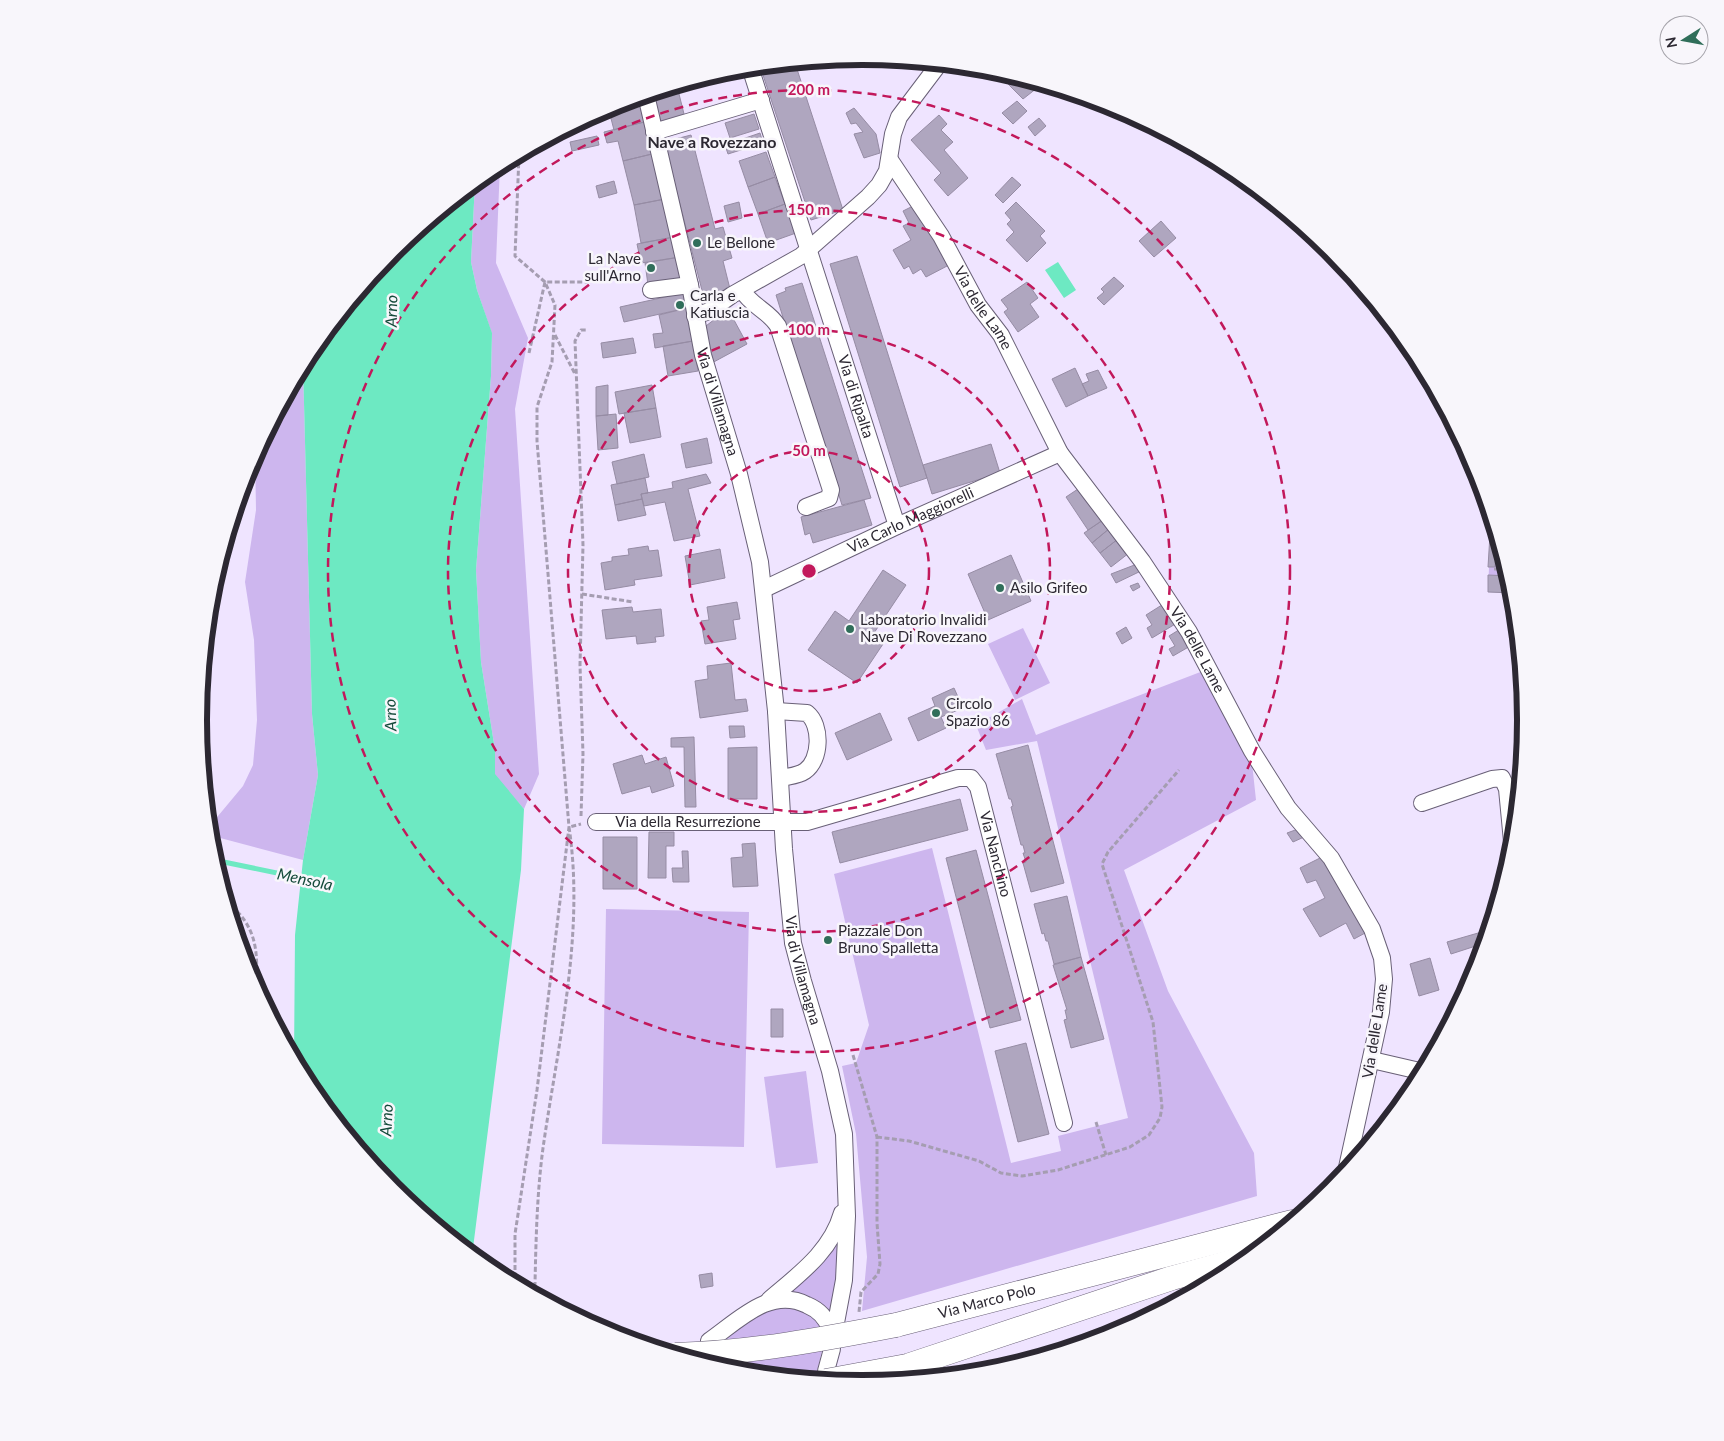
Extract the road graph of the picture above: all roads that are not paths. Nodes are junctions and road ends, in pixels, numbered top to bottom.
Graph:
1 (935, 69) edge
2 (753, 75) edge
3 (761, 100) junction
4 (647, 101) edge
5 (654, 132) junction
6 (890, 160) junction
7 (809, 249) junction
8 (690, 285) junction
9 (651, 290) dead end
10 (742, 290) junction
11 (695, 316) junction
12 (1060, 453) junction
13 (806, 507) dead end
14 (897, 526) junction
15 (764, 588) junction
16 (776, 711) junction
17 (781, 778) junction
18 (1422, 803) dead end
19 (1510, 819) edge
20 (782, 822) junction
21 (588, 823) road end
22 (1372, 1060) junction
23 (1416, 1070) edge
24 (1064, 1124) dead end
25 (846, 1159) junction
26 (1349, 1160) edge
27 (1280, 1225) edge
28 (1232, 1262) edge
29 (769, 1300) junction
30 (710, 1341) dead end
31 (691, 1354) edge
32 (829, 1362) edge

1 - 6 street
2 - 3 street, Via di Ripalta
3 - 5 street
3 - 7 street, Via di Ripalta
4 - 5 street, Via di Villamagna
5 - 8 street, Via di Villamagna
6 - 7 street
6 - 12 street, Via delle Lame
7 - 10 street
7 - 14 street, Via di Ripalta
8 - 9 street
8 - 11 street, Via di Villamagna
10 - 11 street
10 - 13 street
11 - 15 street, Via di Villamagna
12 - 14 street, Via Carlo Maggiorelli
12 - 22 street, Via delle Lame
14 - 15 street, Via Carlo Maggiorelli
15 - 16 street, Via di Villamagna
16 - 17 street, Via di Villamagna
16 - 17 street
17 - 20 street, Via di Villamagna
18 - 19 street
20 - 21 street, Via della Resurrezione
20 - 24 street, Via Nanchino
20 - 25 street, Via di Villamagna
22 - 23 street
22 - 26 street, Via delle Lame
25 - 29 street, Via di Villamagna
25 - 29 street, Via di Villamagna
27 - 31 highway, Via Marco Polo, bridge
28 - 32 highway, bridge
29 - 30 street, Via di Villamagna

